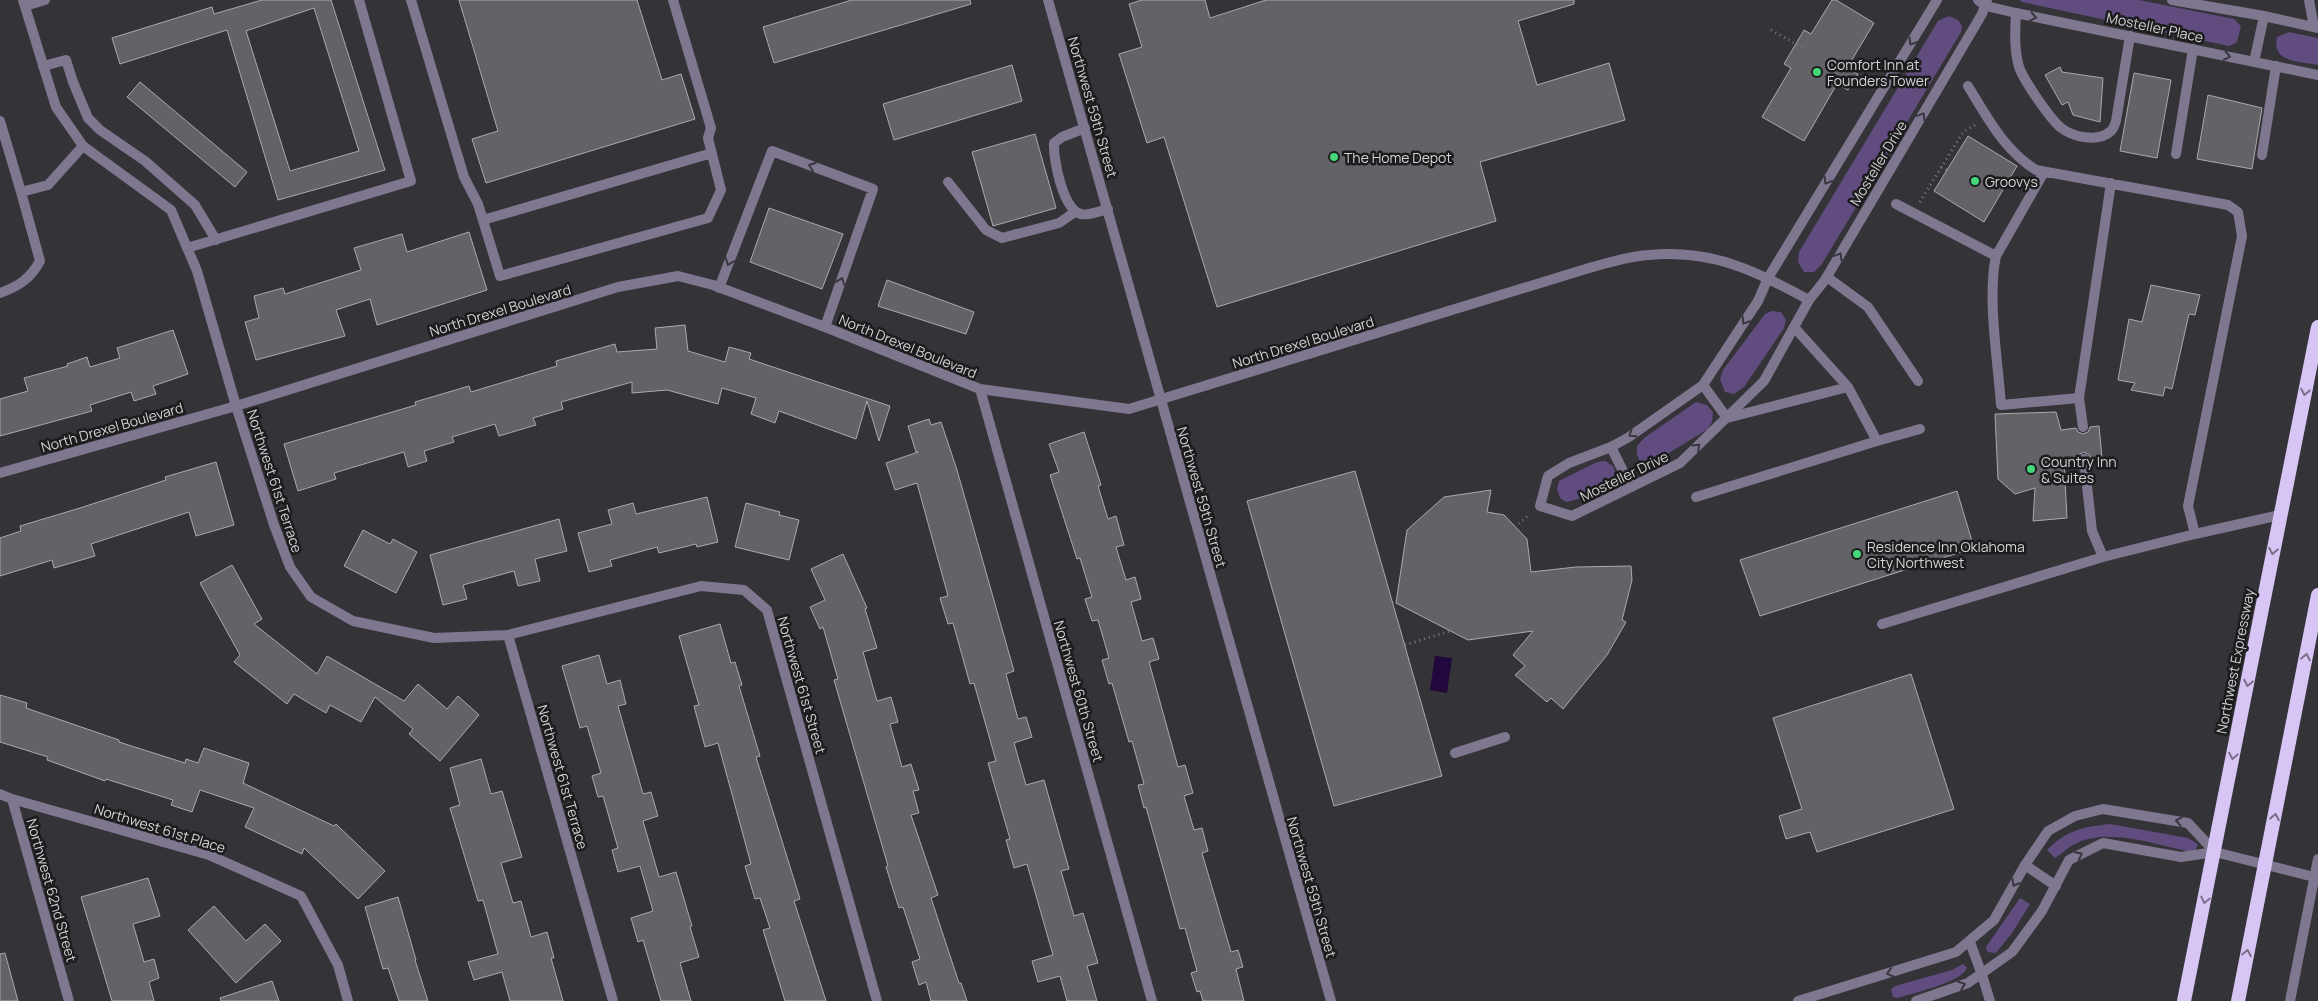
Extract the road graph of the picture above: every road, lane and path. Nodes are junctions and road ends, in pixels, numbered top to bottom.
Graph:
1 (45, 0) edge
2 (359, 0) edge
3 (411, 0) edge
4 (673, 0) edge
5 (1048, 0) edge
6 (1937, 0) edge
7 (2172, 0) edge
8 (2309, 0) edge
9 (1983, 2) edge
10 (24, 3) edge
11 (2016, 13) junction
12 (2264, 16) junction
13 (2316, 28) edge
14 (1771, 30) dead end
15 (2130, 36) junction
16 (1803, 48) dead end
17 (2193, 49) junction
18 (2254, 62) junction
19 (43, 66) junction
20 (2276, 66) junction
21 (2318, 75) edge
22 (1842, 76) dead end
23 (1856, 82) dead end
24 (1968, 86) dead end
25 (1987, 117) junction
26 (0, 121) edge
27 (1085, 128) junction
28 (83, 146) junction
29 (712, 153) junction
30 (2176, 154) dead end
31 (2262, 155) dead end
32 (1941, 167) junction
33 (1947, 170) dead end
34 (2044, 172) junction
35 (948, 182) dead end
36 (2111, 183) junction
37 (21, 192) junction
38 (1896, 204) dead end
39 (1108, 209) junction
40 (1075, 212) junction
41 (1914, 213) junction
42 (483, 220) junction
43 (216, 240) junction
44 (187, 248) junction
45 (1996, 256) junction
46 (1827, 277) junction
47 (1768, 278) junction
48 (719, 288) junction
49 (0, 293) edge
50 (1809, 300) junction
51 (825, 327) junction
52 (1794, 327) junction
53 (2318, 327) edge
54 (1918, 381) dead end
55 (1703, 385) junction
56 (1848, 387) junction
57 (980, 389) junction
58 (2079, 398) junction
59 (1160, 401) junction
60 (236, 406) junction
61 (1727, 418) junction
62 (2083, 427) dead end
63 (1920, 429) dead end
64 (1877, 441) junction
65 (1611, 447) junction
66 (2084, 459) dead end
67 (0, 473) edge
68 (1631, 486) junction
69 (1696, 497) dead end
70 (2280, 515) junction
71 (2195, 534) junction
72 (2103, 557) junction
73 (2318, 595) edge
74 (1882, 624) dead end
75 (1450, 631) dead end
76 (508, 635) junction
77 (1405, 645) dead end
78 (1505, 737) dead end
79 (1454, 753) dead end
80 (0, 794) edge
81 (12, 799) junction
82 (2215, 852) junction
83 (2318, 859) edge
84 (2026, 865) junction
85 (2265, 865) junction
86 (2314, 877) junction
87 (2056, 886) junction
88 (1970, 942) junction
89 (1982, 975) junction
90 (69, 1001) edge
91 (348, 1001) edge
92 (613, 1001) edge
93 (877, 1001) edge
94 (1152, 1001) edge
95 (1330, 1001) edge
96 (1798, 1001) edge
97 (1916, 1001) edge
98 (1990, 1001) edge
99 (2184, 1001) edge
100 (2238, 1001) edge
101 (2290, 1001) edge

1 - 10 street
2 - 43 street
3 - 42 street
4 - 29 street
5 - 27 street, Northwest 59th Street
6 -> 47 street, Mosteller Drive
7 - 12 street
8 - 13 street
9 - 11 street, Mosteller Place
46 -> 9 street, Mosteller Drive
10 - 19 street, Northwest 61st Terrace
11 -> 15 street, Mosteller Place
11 - 15 street
12 - 13 street
12 - 18 street
14 - 16 path
15 - 17 street, Mosteller Place
17 -> 18 street, Mosteller Place
17 - 30 street
18 - 20 street, Mosteller Place
19 - 28 street, Northwest 61st Terrace
19 - 43 street
20 - 21 street, Mosteller Place
20 - 31 street
22 - 23 path
24 - 25 street
25 - 32 path
25 - 34 street
26 - 37 street
27 - 39 street, Northwest 59th Street
27 - 40 street
28 - 37 street
28 - 44 street, Northwest 61st Terrace
29 - 42 street
29 - 42 street
32 - 33 path
32 - 41 path
34 - 36 street
34 - 45 street
35 - 40 street
36 - 58 street
36 - 71 street
37 - 49 street
38 - 41 street
39 - 40 street
39 - 59 street, Northwest 59th Street
41 - 45 street
43 - 44 street
44 - 60 street, Northwest 61st Terrace
45 - 58 street
46 - 50 street, Mosteller Drive
46 - 54 street
47 - 50 street, North Drexel Boulevard
47 -> 55 street, Mosteller Drive
47 - 59 street, North Drexel Boulevard
48 - 51 street, North Drexel Boulevard
51 -> 48 street
48 - 60 street, North Drexel Boulevard
50 - 52 street, Mosteller Drive
51 - 57 street, North Drexel Boulevard
52 - 56 street
52 - 61 street, Mosteller Drive
53 -> 70 highway, Northwest Expressway
55 - 61 street
55 -> 65 street, Mosteller Drive
56 - 61 street
56 - 64 street
57 - 59 street, North Drexel Boulevard
57 - 94 street, Northwest 60th Street
58 - 62 street
59 - 95 street, Northwest 59th Street
60 - 67 street, North Drexel Boulevard
60 - 76 street, Northwest 61st Terrace
68 -> 61 street, Mosteller Drive
63 - 64 street
64 - 69 street
65 - 68 street
65 - 68 street, Mosteller Drive
66 - 72 street
70 - 71 street
70 -> 82 highway, Northwest Expressway
71 - 72 street
72 - 74 street
85 -> 73 highway
75 - 77 path
76 - 92 street, Northwest 61st Terrace
76 - 93 street, Northwest 61st Street
78 - 79 street
80 - 81 street
81 - 90 street, Northwest 62nd Street
81 - 91 street, Northwest 61st Place
82 -> 84 street
82 - 85 street
87 -> 82 street
82 -> 99 highway, Northwest Expressway
83 - 86 street
84 - 87 street
84 -> 88 street
85 - 86 street
100 -> 85 highway
86 - 101 street
87 - 89 street
88 - 89 street
88 -> 96 street
97 -> 89 street
89 - 98 street

